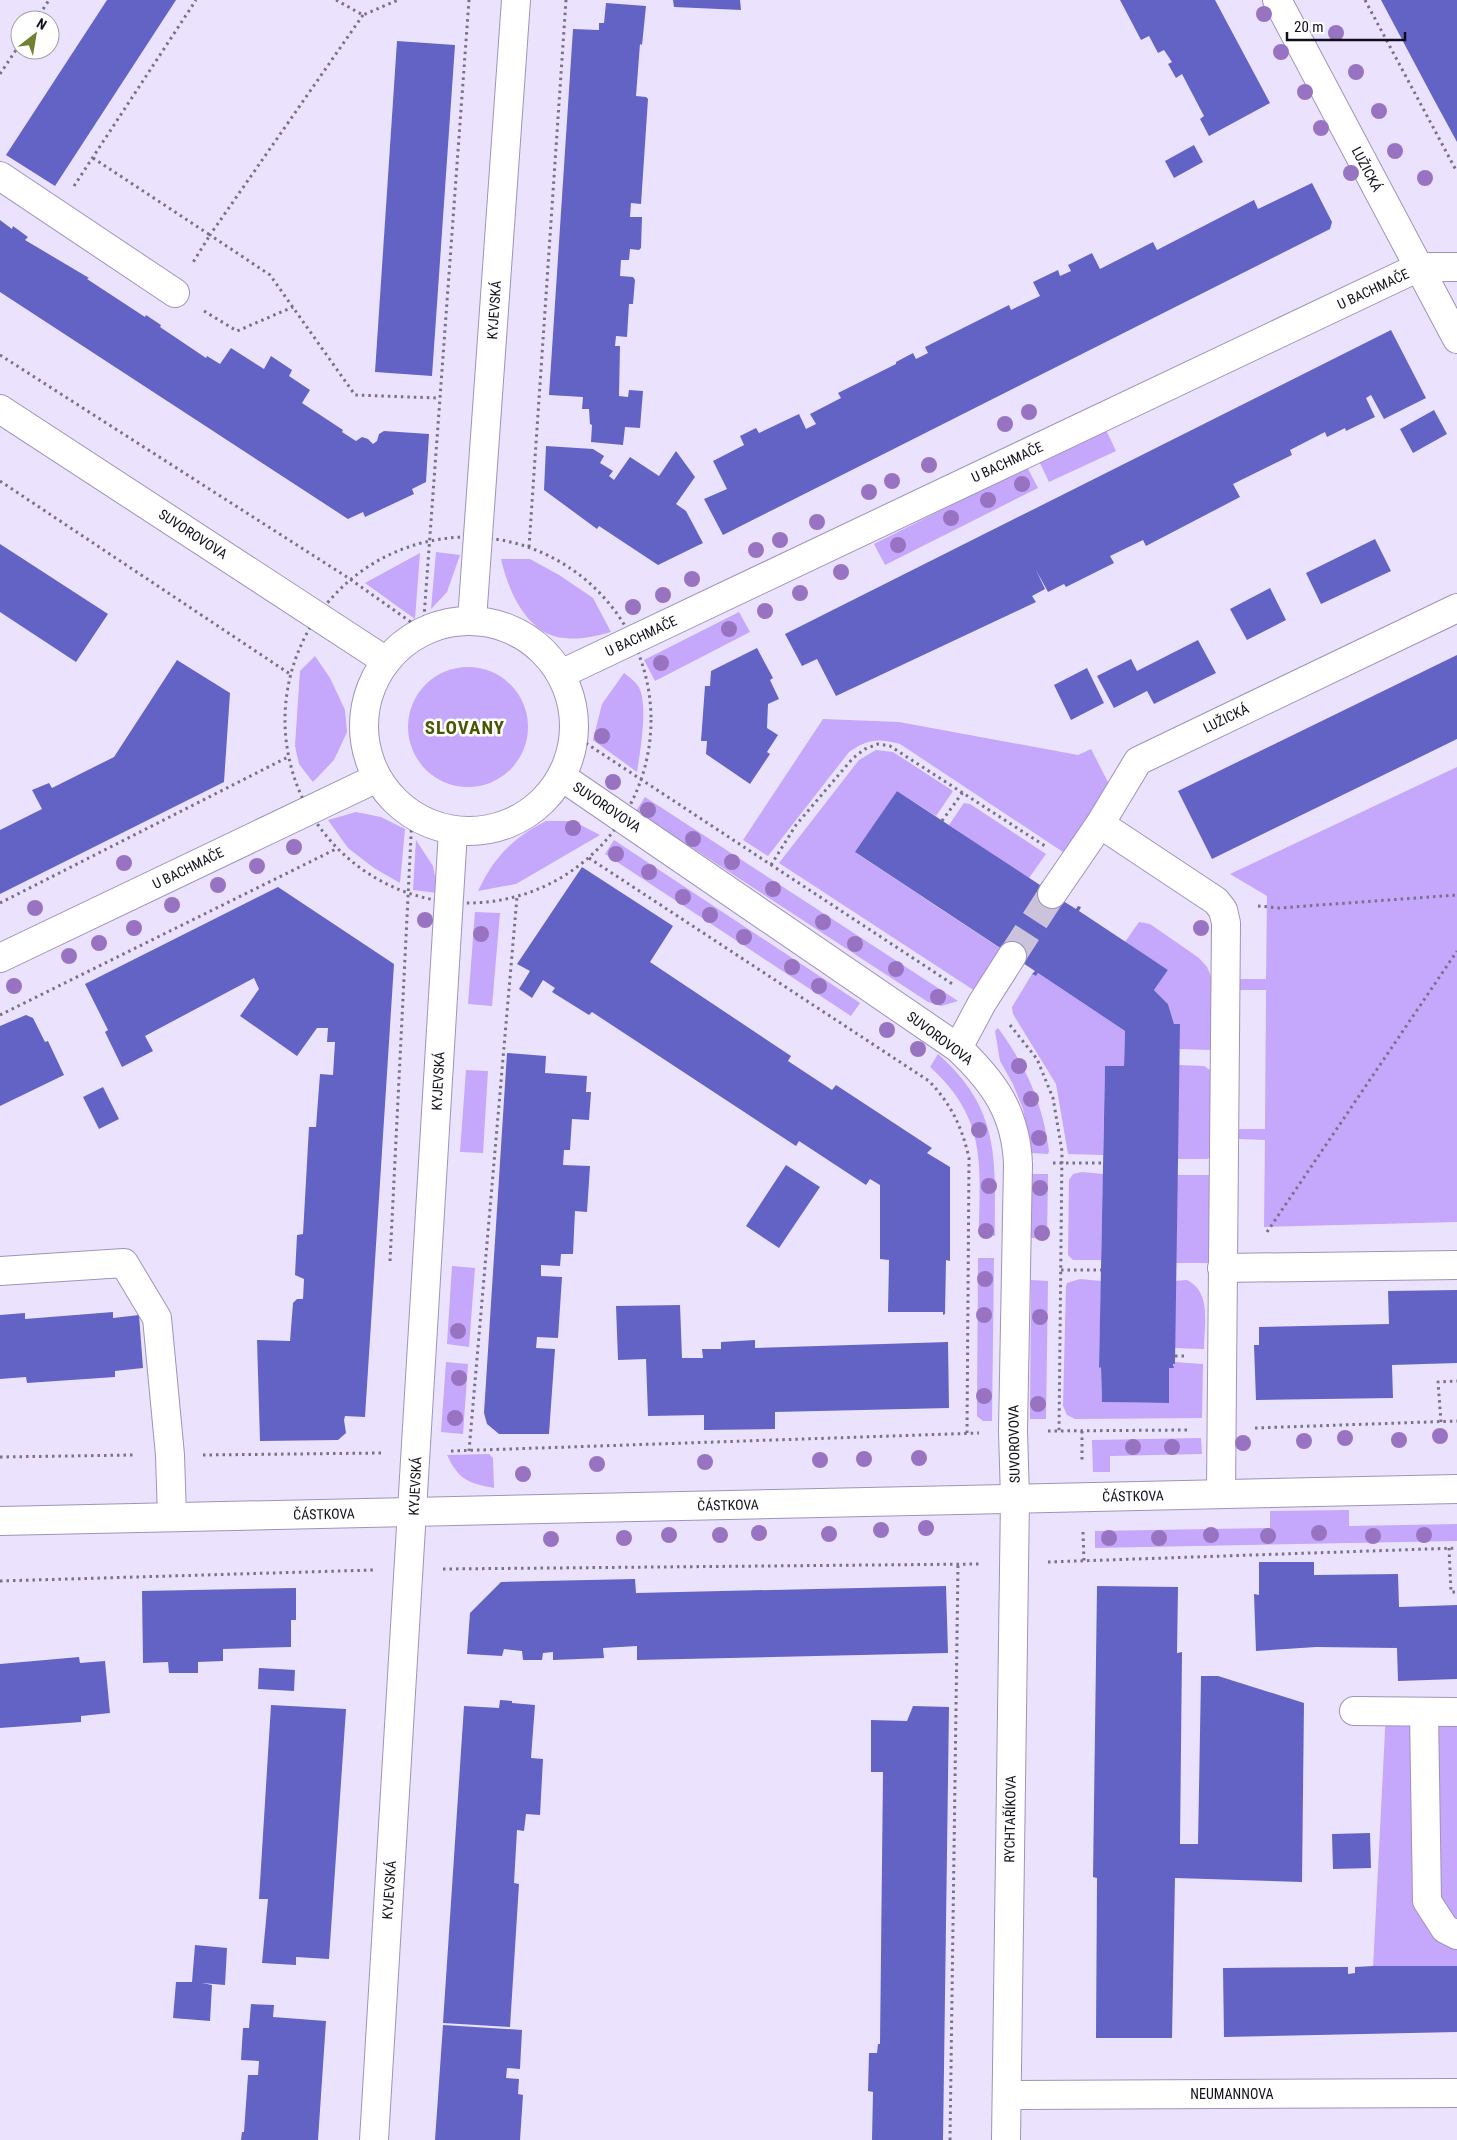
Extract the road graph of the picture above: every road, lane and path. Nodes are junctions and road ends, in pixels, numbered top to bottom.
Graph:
1 (196, 0) edge
2 (336, 0) edge
3 (398, 0) edge
4 (469, 0) edge
5 (516, 0) edge
6 (566, 0) edge
7 (1278, 0) edge
8 (1366, 0) edge
9 (363, 15) junction
10 (10, 59) edge
11 (0, 74) edge
12 (93, 158) junction
13 (1457, 172) edge
14 (0, 176) edge
15 (56, 213) junction
16 (210, 235) junction
17 (1419, 267) junction
18 (1457, 267) edge
19 (175, 294) joint
20 (293, 307) junction
21 (1457, 339) edge
22 (0, 354) edge
23 (438, 398) junction
24 (0, 408) edge
25 (0, 481) edge
26 (477, 537) junction
27 (428, 541) junction
28 (529, 547) junction
29 (350, 579) junction
30 (1457, 608) edge
31 (317, 615) junction
32 (472, 620) junction
33 (423, 631) junction
34 (633, 639) junction
35 (386, 661) junction
36 (290, 674) junction
37 (561, 674) junction
38 (288, 757) junction
39 (562, 777) junction
40 (377, 778) junction
41 (963, 792) junction
42 (309, 810) junction
43 (412, 816) junction
44 (623, 819) junction
45 (942, 821) dead end
46 (1100, 824) junction
47 (453, 831) junction
48 (338, 848) junction
49 (589, 858) junction
50 (1072, 864) junction
51 (771, 865) dead end
52 (408, 893) junction
53 (1052, 894) tunnel mouth
54 (1457, 895) edge
55 (517, 897) junction
56 (1216, 901) junction
57 (449, 902) junction
58 (0, 903) edge
59 (1457, 951) edge
60 (1012, 956) tunnel mouth
61 (0, 958) edge
62 (0, 1015) edge
63 (958, 1048) junction
64 (1103, 1163) dead end
65 (1018, 1164) junction
66 (1457, 1265) edge
67 (389, 1267) dead end
68 (1233, 1268) junction
69 (1061, 1270) dead end
70 (1101, 1270) dead end
71 (0, 1271) edge
72 (1457, 1381) edge
73 (1457, 1421) edge
74 (1441, 1422) junction
75 (1221, 1430) junction
76 (1013, 1431) junction
77 (967, 1433) junction
78 (380, 1444) dead end
79 (469, 1450) junction
80 (416, 1452) junction
81 (380, 1453) junction
82 (170, 1455) junction
83 (0, 1456) edge
84 (1457, 1489) edge
85 (1221, 1494) junction
86 (1015, 1498) junction
87 (413, 1512) junction
88 (172, 1517) junction
89 (0, 1521) edge
90 (1449, 1548) junction
91 (1457, 1548) edge
92 (958, 1564) junction
93 (1014, 1564) junction
94 (410, 1569) junction
95 (0, 1582) edge
96 (1457, 1592) edge
97 (1354, 1711) dead end
98 (1424, 1712) junction
99 (1457, 1712) edge
100 (1457, 1934) edge
101 (1457, 2093) edge
102 (1007, 2095) junction
103 (374, 2140) edge
104 (950, 2140) edge
105 (1006, 2140) edge

1 - 12 path
2 - 9 path
3 - 9 path
4 - 23 path
5 - 26 street, KYJEVSKÁ
6 - 28 path
7 - 17 street, LUŽICKÁ
8 - 13 path
9 - 16 path
10 - 11 path
12 - 15 path
12 - 16 path
14 - 15 street
15 - 19 street
16 - 20 path
17 - 18 street, U BACHMAČE
17 - 21 street, LUŽICKÁ
17 - 34 street, U BACHMAČE
19 - 20 path
20 - 23 path
22 - 29 path
23 - 27 path
24 - 31 street, SUVOROVOVA
25 - 36 path
26 - 27 path
26 - 28 path
26 - 32 street, KYJEVSKÁ
27 - 29 path
27 - 33 path
28 - 34 path
29 - 31 path
29 - 33 path
30 - 46 street, LUŽICKÁ
31 - 35 street, SUVOROVOVA
31 - 36 path
32 - 33 street
32 - 37 street
33 - 35 street
34 - 37 street, U BACHMAČE
34 - 44 path
35 - 40 street
36 - 38 path
37 - 39 street
38 - 42 path
38 - 58 path
39 - 44 street, SUVOROVOVA
39 - 47 street
40 - 42 street, U BACHMAČE
40 - 43 street
41 - 45 path
41 - 50 path
41 - 51 path
42 - 48 path
42 - 61 street, U BACHMAČE
43 - 47 street
43 - 52 path
44 - 49 path
44 - 63 street, SUVOROVOVA
46 - 50 street, LUŽICKÁ
46 - 56 street
47 - 57 street, KYJEVSKÁ
48 - 52 path
48 - 62 path
49 - 55 path
49 - 77 path
50 - 53 street, LUŽICKÁ
52 - 57 path
52 - 67 path
54 - 56 path
55 - 57 path
55 - 79 path
56 - 68 street
57 - 80 street, KYJEVSKÁ
59 - 68 path
60 - 63 street
63 - 65 street, SUVOROVOVA
64 - 65 path
65 - 76 street, SUVOROVOVA
66 - 68 street
68 - 75 street
69 - 70 path
71 - 82 street
72 - 74 path
73 - 74 path
74 - 75 path
75 - 76 path
75 - 85 street
76 - 77 path
76 - 86 street, SUVOROVOVA
77 - 79 path
78 - 81 path
79 - 80 path
80 - 81 path
80 - 87 street, KYJEVSKÁ
81 - 82 path
82 - 83 path
82 - 88 street
84 - 85 street, ČÁSTKOVA
85 - 86 street, ČÁSTKOVA
86 - 87 street, ČÁSTKOVA
86 - 93 street, RYCHTAŘÍKOVA
87 - 88 street, ČÁSTKOVA
87 - 94 street, KYJEVSKÁ
88 - 89 street, ČÁSTKOVA
90 - 91 path
90 - 93 path
90 - 96 path
92 - 93 path
92 - 94 path
92 - 104 path
93 - 102 street, RYCHTAŘÍKOVA
94 - 95 path
94 - 103 street, KYJEVSKÁ
97 - 98 street
98 - 99 street
98 - 100 street
101 - 102 street, NEUMANNOVA
102 - 105 street, RYCHTAŘÍKOVA

